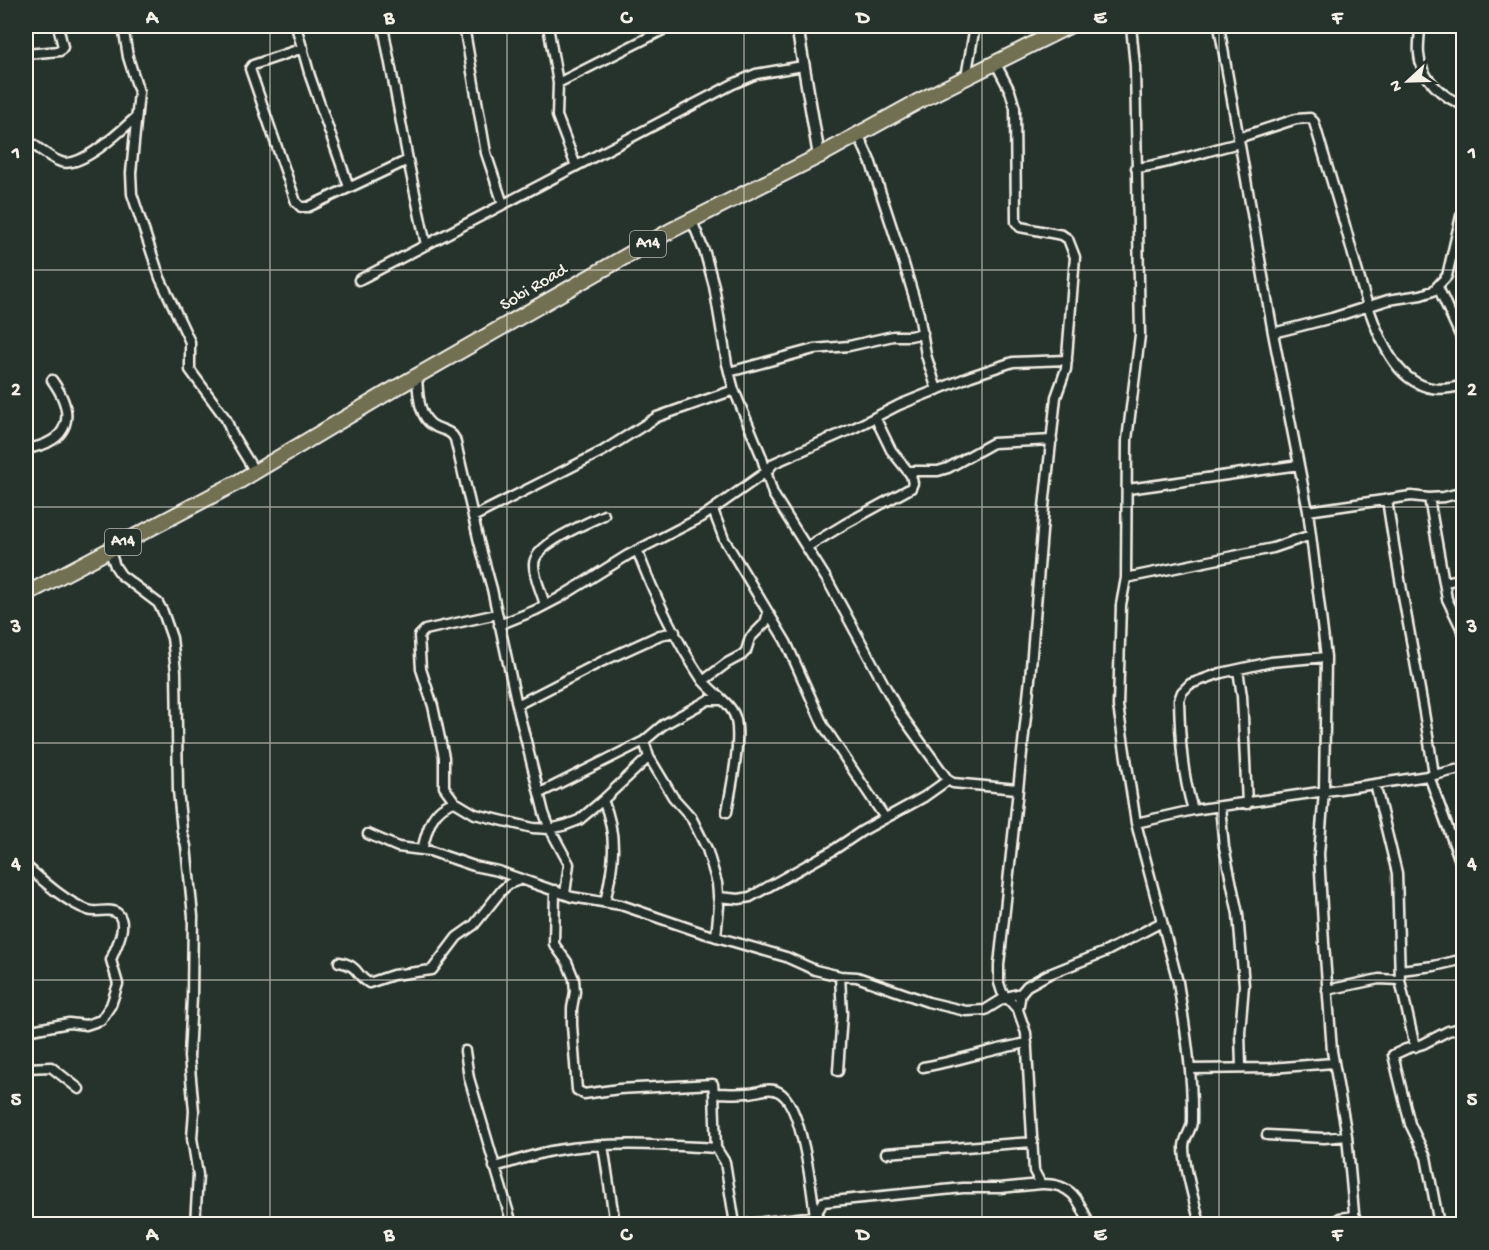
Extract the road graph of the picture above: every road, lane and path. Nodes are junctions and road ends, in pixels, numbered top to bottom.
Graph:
1 (58, 26) edge
2 (123, 26) edge
3 (296, 26) edge
4 (383, 26) edge
5 (464, 26) edge
6 (548, 26) edge
7 (669, 26) edge
8 (796, 26) edge
9 (975, 26) edge
10 (1069, 26) edge
11 (1131, 26) edge
12 (1219, 26) edge
13 (1420, 26) edge
14 (303, 48) junction
15 (26, 54) edge
16 (996, 62) junction
17 (803, 66) junction
18 (966, 77) junction
19 (558, 83) junction
20 (1463, 107) edge
21 (136, 117) junction
22 (858, 134) junction
23 (26, 139) edge
24 (1239, 141) junction
25 (819, 156) junction
26 (408, 160) junction
27 (576, 166) junction
28 (1136, 168) junction
29 (350, 187) junction
30 (503, 204) junction
31 (1464, 214) edge
32 (692, 221) junction
33 (426, 245) junction
34 (359, 280) dead end
35 (1438, 287) junction
36 (1368, 306) junction
37 (923, 333) junction
38 (1273, 333) junction
39 (1464, 344) edge
40 (1067, 360) junction
41 (729, 372) junction
42 (417, 376) junction
43 (52, 380) dead end
44 (1464, 385) edge
45 (734, 390) junction
46 (937, 390) junction
47 (875, 417) junction
48 (1052, 440) junction
49 (26, 449) edge
50 (1299, 465) junction
51 (908, 471) junction
52 (255, 472) junction
53 (766, 472) junction
54 (1128, 489) junction
55 (1464, 492) edge
56 (1429, 498) junction
57 (1387, 499) junction
58 (713, 510) junction
59 (1308, 511) junction
60 (604, 515) dead end
61 (474, 517) junction
62 (1311, 535) junction
63 (807, 547) junction
64 (109, 549) junction
65 (637, 550) junction
66 (1126, 578) junction
67 (1464, 578) edge
68 (1445, 582) junction
69 (26, 594) edge
70 (545, 605) junction
71 (768, 613) junction
72 (497, 614) junction
73 (668, 617) junction
74 (499, 625) junction
75 (675, 632) junction
76 (1464, 634) edge
77 (660, 635) junction
78 (1326, 657) junction
79 (1238, 670) junction
80 (706, 684) junction
81 (708, 700) junction
82 (722, 700) junction
83 (517, 705) junction
84 (644, 741) junction
85 (649, 757) junction
86 (1464, 768) edge
87 (1432, 775) junction
88 (948, 780) junction
89 (1375, 784) junction
90 (1017, 789) junction
91 (1324, 791) junction
92 (540, 794) junction
93 (603, 801) junction
94 (455, 802) junction
95 (1247, 804) junction
96 (1220, 807) junction
97 (1192, 810) junction
98 (727, 812) dead end
99 (885, 818) junction
100 (1136, 823) junction
101 (549, 830) junction
102 (368, 834) dead end
103 (422, 850) junction
104 (26, 866) edge
105 (1464, 872) edge
106 (522, 879) junction
107 (555, 890) junction
108 (565, 894) junction
109 (718, 897) junction
110 (605, 902) junction
111 (1162, 922) junction
112 (716, 937) junction
113 (1464, 959) edge
114 (339, 962) dead end
115 (1400, 975) junction
116 (840, 976) junction
117 (1327, 990) junction
118 (1022, 993) junction
119 (1006, 997) junction
120 (1018, 1010) junction
121 (1464, 1027) edge
122 (26, 1031) edge
123 (1027, 1043) junction
124 (1415, 1047) junction
125 (465, 1051) dead end
126 (1333, 1064) junction
127 (923, 1067) dead end
128 (1241, 1067) junction
129 (26, 1068) edge
130 (1190, 1069) junction
131 (838, 1071) dead end
132 (79, 1089) dead end
133 (714, 1093) junction
134 (1267, 1135) dead end
135 (1347, 1136) junction
136 (1033, 1142) junction
137 (603, 1145) junction
138 (716, 1148) junction
139 (886, 1153) dead end
140 (494, 1167) junction
141 (1034, 1172) junction
142 (1020, 1185) junction
143 (1041, 1185) junction
144 (815, 1216) junction
145 (1355, 1220) edge
146 (132, 1224) edge
147 (182, 1224) edge
148 (195, 1224) edge
149 (512, 1224) edge
150 (615, 1224) edge
151 (735, 1224) edge
152 (748, 1224) edge
153 (1089, 1224) edge
154 (1200, 1224) edge
155 (1330, 1224) edge
156 (1439, 1224) edge

1 - 15 street
2 - 21 street
3 - 14 street
4 - 26 street
5 - 30 street
6 - 19 street
7 - 19 street
8 - 17 street
9 - 18 street
10 - 16 highway, Sobi Road / A14
11 - 28 street
12 - 24 street
13 - 20 street
14 - 29 street
14 - 29 street
16 - 18 highway, Sobi Road / A14
16 - 40 street
17 - 25 street
17 - 27 street
18 - 22 highway, Sobi Road / A14
19 - 27 street
21 - 23 street
21 - 52 street
22 - 25 highway, Sobi Road / A14
22 - 37 street
24 - 28 street
24 - 36 street
24 - 38 street
25 - 32 highway, Sobi Road / A14
26 - 29 street
26 - 33 street
27 - 30 street
28 - 54 street
30 - 33 street
31 - 35 street
32 - 41 street
32 - 42 highway, Sobi Road / A14
33 - 34 street
35 - 36 street
35 - 39 street
36 - 38 street
36 - 44 street
37 - 41 street
37 - 46 street
38 - 50 street
40 - 46 street
40 - 48 street
41 - 45 street
42 - 52 highway, Sobi Road / A14
42 - 61 street
43 - 49 street
45 - 53 street
45 - 61 street
46 - 47 street
47 - 51 street
47 - 53 street
48 - 51 street
48 - 90 street
50 - 54 street
50 - 59 street
51 - 63 street
52 - 64 highway, Sobi Road / A14
53 - 58 street
53 - 63 street
54 - 66 street
55 - 56 street
56 - 57 street
56 - 68 street
57 - 59 street
57 - 87 street
58 - 65 street
58 - 71 street
59 - 62 street
60 - 70 street
61 - 72 street
62 - 66 street
62 - 78 street
63 - 88 street
64 - 69 highway, Sobi Road / A14
64 - 148 street
65 - 70 street
65 - 73 street
66 - 100 street
67 - 68 street
68 - 76 street
70 - 74 street
71 - 80 street
71 - 99 street
72 - 74 street
72 - 94 street
73 - 75 street
73 - 77 street
74 - 83 street
75 - 77 street
75 - 80 street
77 - 83 street
78 - 79 street
78 - 91 street
79 - 95 street
79 - 97 street
80 - 81 street
80 - 82 street
81 - 82 street
81 - 84 street
82 - 98 street
83 - 92 street
84 - 85 street
84 - 92 street
85 - 93 street
85 - 109 street
86 - 87 street
87 - 89 street
87 - 105 street
88 - 90 street
88 - 99 street
89 - 91 street
89 - 115 street
90 - 119 street
91 - 95 street
91 - 117 street
92 - 101 street
93 - 101 street
93 - 110 street
94 - 101 street
94 - 103 street
95 - 96 street
96 - 97 street
96 - 128 street
97 - 100 street
99 - 109 street
100 - 111 street
101 - 108 street
102 - 103 street
103 - 106 street
104 - 122 street
106 - 107 street
106 - 114 street
107 - 108 street
107 - 133 street
108 - 110 street
109 - 112 street
110 - 112 street
111 - 118 street
111 - 130 street
112 - 116 street
113 - 115 street
115 - 117 street
115 - 124 street
116 - 119 street
116 - 131 street
117 - 126 street
118 - 119 street
118 - 120 street
119 - 120 street
120 - 123 street
121 - 124 street
123 - 127 street
123 - 136 street
124 - 156 street
125 - 140 street
126 - 128 street
126 - 135 street
128 - 130 street
129 - 132 street
130 - 154 street
133 - 138 street
133 - 144 street
134 - 135 street
135 - 145 street
136 - 139 street
136 - 141 street
137 - 138 street
137 - 140 street
137 - 150 street
138 - 151 street
140 - 149 street
141 - 142 street
141 - 143 street
142 - 143 street
142 - 144 street
143 - 153 street
144 - 152 street
145 - 155 street
146 - 147 street

